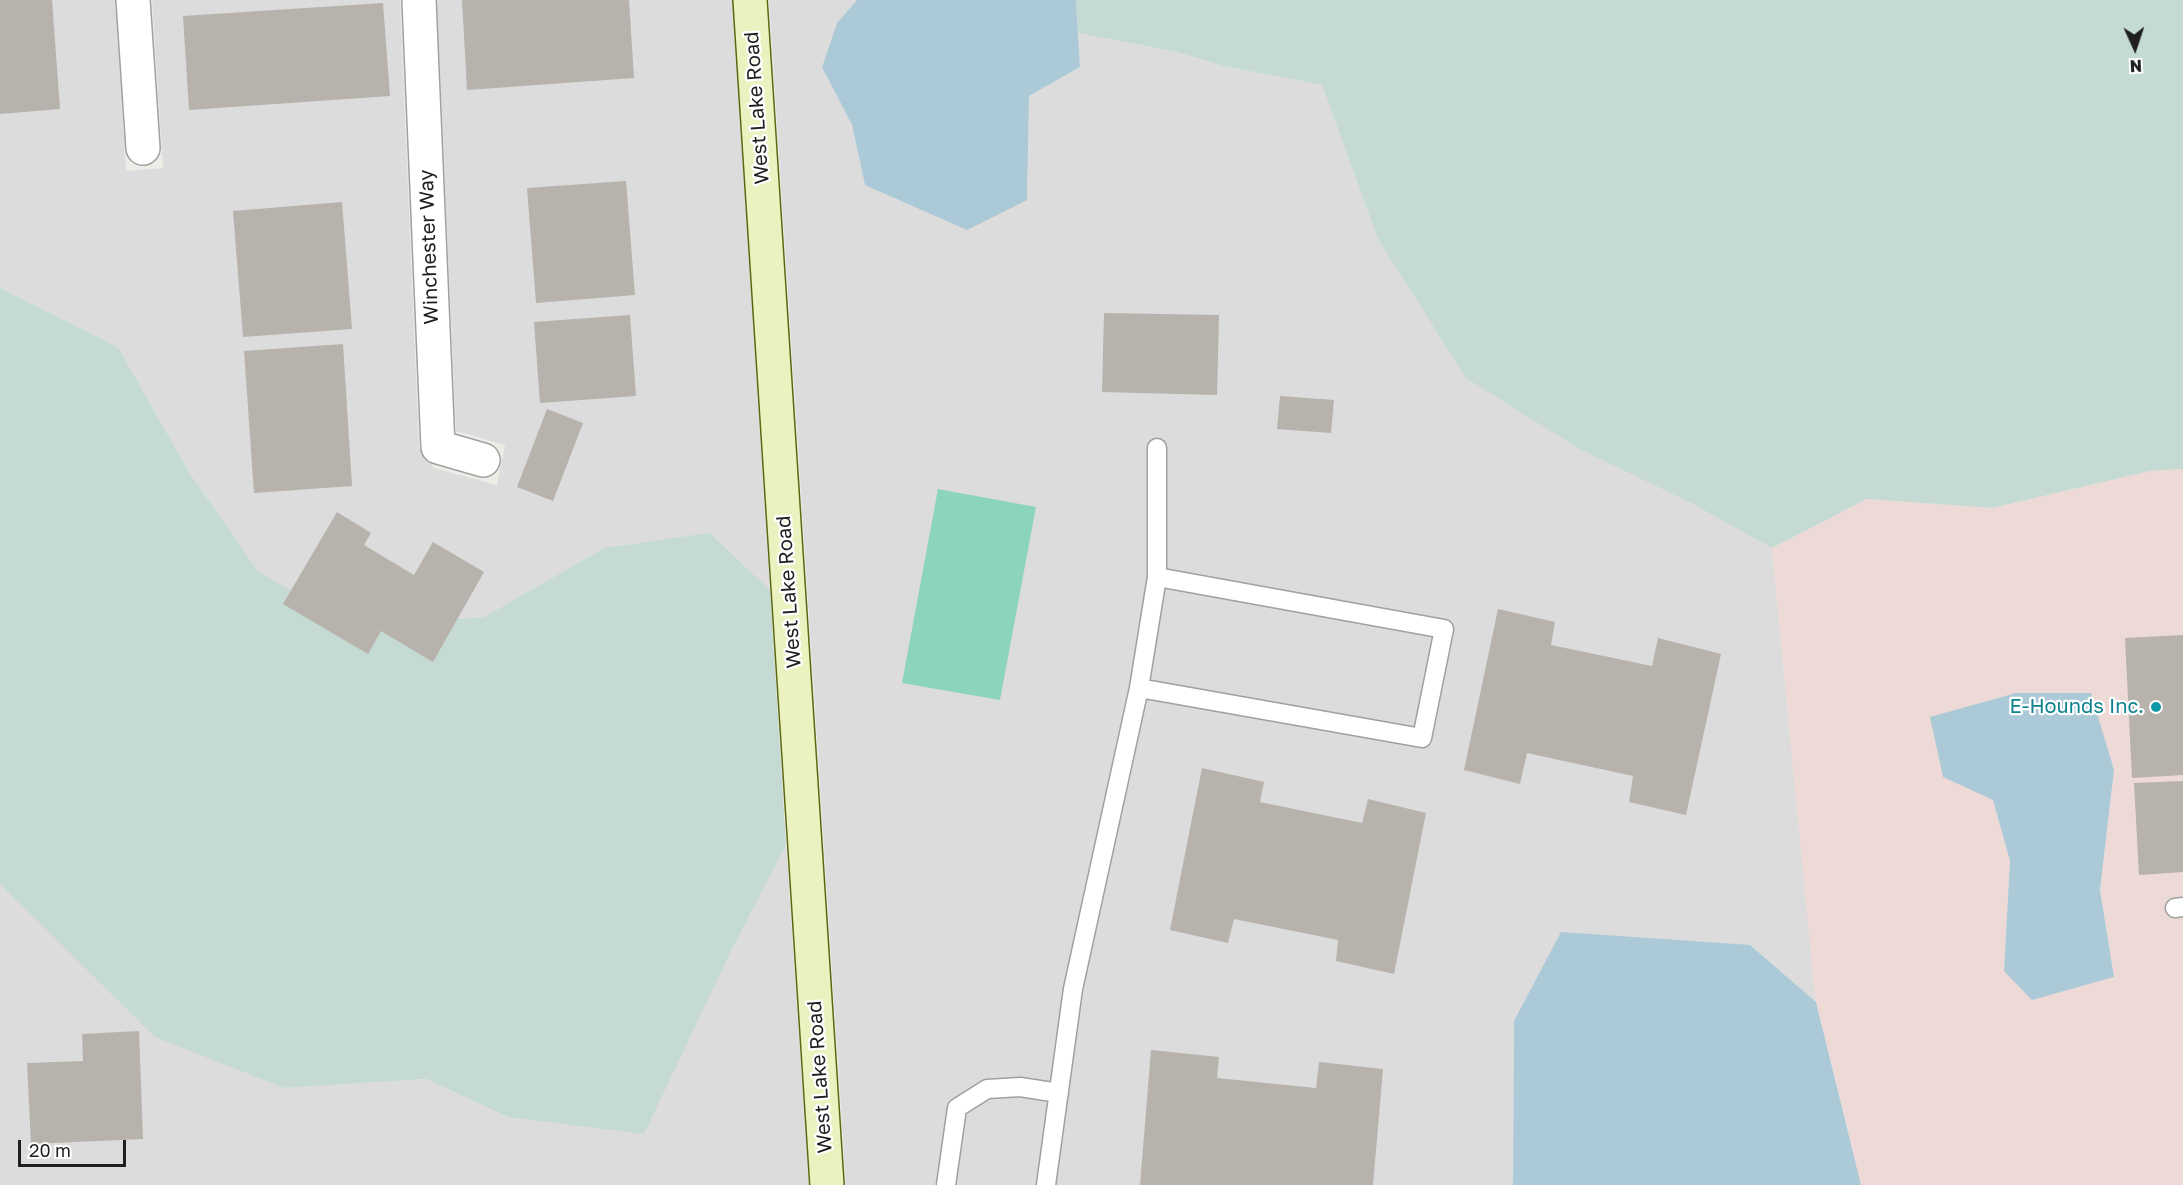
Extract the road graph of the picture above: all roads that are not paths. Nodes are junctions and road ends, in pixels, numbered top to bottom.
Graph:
1 (133, 0) edge
2 (419, 0) edge
3 (750, 0) edge
4 (143, 148) dead end
5 (1157, 448) dead end
6 (483, 460) dead end
7 (1156, 577) junction
8 (1139, 688) junction
9 (1059, 1093) junction
10 (827, 1185) edge
11 (946, 1185) edge
12 (1046, 1185) edge

1 - 4 street
2 - 6 street, Winchester Way
3 - 10 street, West Lake Road
5 - 7 lane
7 - 8 lane
7 - 8 lane
8 - 9 lane
9 - 11 lane
9 - 12 lane

